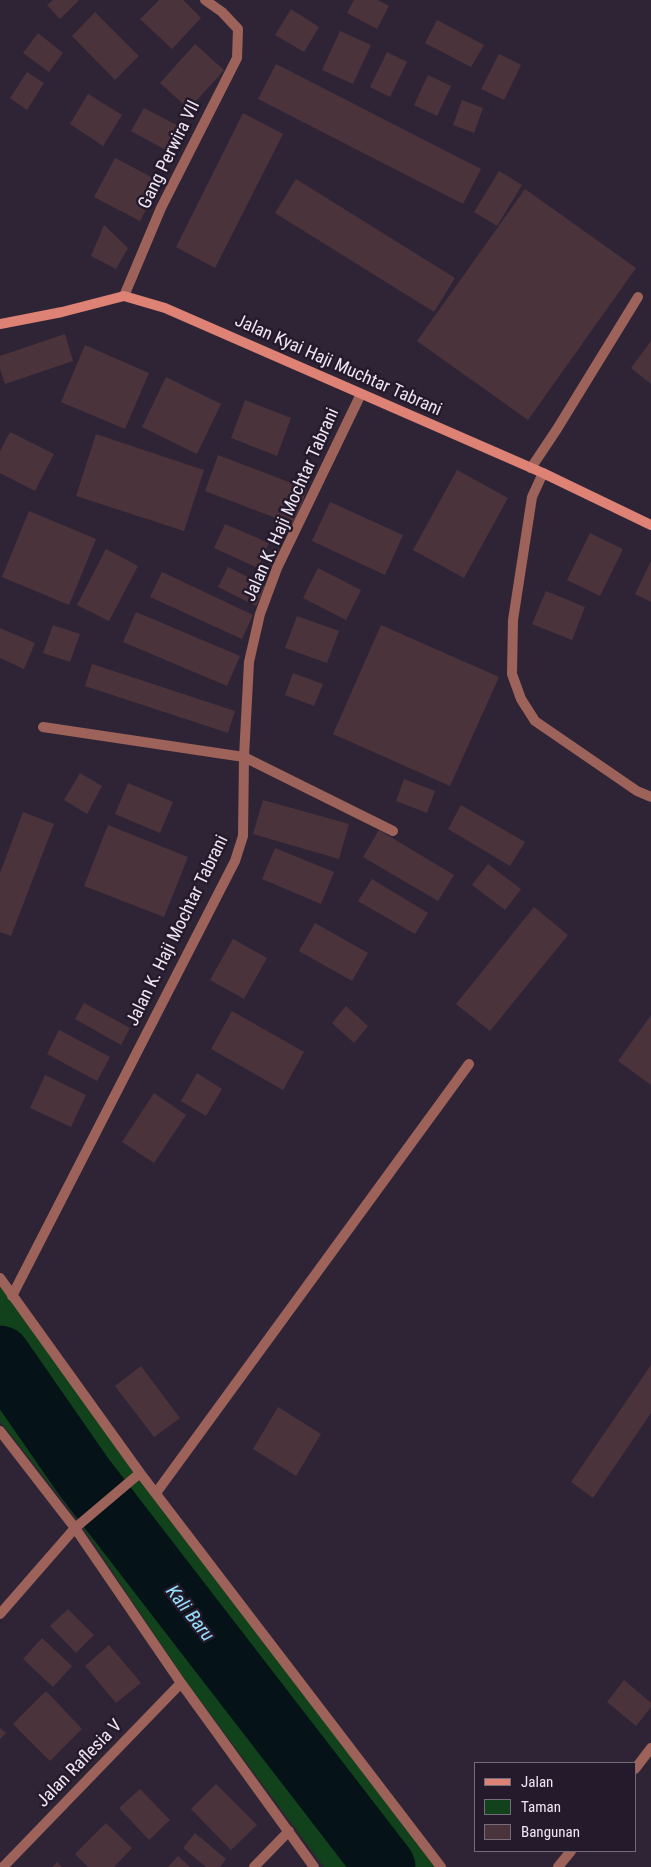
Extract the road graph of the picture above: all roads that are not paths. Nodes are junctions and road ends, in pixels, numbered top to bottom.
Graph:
1 (205, 0) edge
2 (124, 296) junction
3 (638, 297) dead end
4 (0, 324) edge
5 (361, 394) junction
6 (530, 468) junction
7 (544, 473) junction
8 (651, 525) edge
9 (43, 727) dead end
10 (244, 757) junction
11 (651, 797) edge
12 (393, 831) dead end
13 (469, 1064) dead end
14 (0, 1278) edge
15 (12, 1296) junction
16 (0, 1431) edge
17 (136, 1476) junction
18 (156, 1493) junction
19 (75, 1528) junction
20 (0, 1614) edge
21 (181, 1684) junction
22 (651, 1748) edge
23 (636, 1768) edge
24 (289, 1831) junction
25 (570, 1852) edge
26 (3, 1867) edge
27 (254, 1867) edge
28 (314, 1867) edge
29 (441, 1867) edge
30 (558, 1867) edge

1 - 2 street, Gang Perwira VII
2 - 4 street
2 - 5 street, Jalan Kyai Haji Muchtar Tabrani
3 - 6 street
5 - 6 street, Jalan Kyai Haji Muchtar Tabrani
5 - 10 street, Jalan K. Haji Mochtar Tabrani
6 - 7 street, Jalan Kyai Haji Muchtar Tabrani
7 - 8 street, Jalan Kyai Haji Muchtar Tabrani
7 - 11 street
9 - 10 street
10 - 12 street
10 - 15 street, Jalan K. Haji Mochtar Tabrani
13 - 18 street
14 - 15 street
15 - 17 street
16 - 19 street
17 - 18 street
17 - 19 street
18 - 29 street
19 - 20 street
19 - 21 street
21 - 24 street
21 - 26 street, Jalan Raflesia V
22 - 23 street
24 - 27 street
24 - 28 street
25 - 30 street

